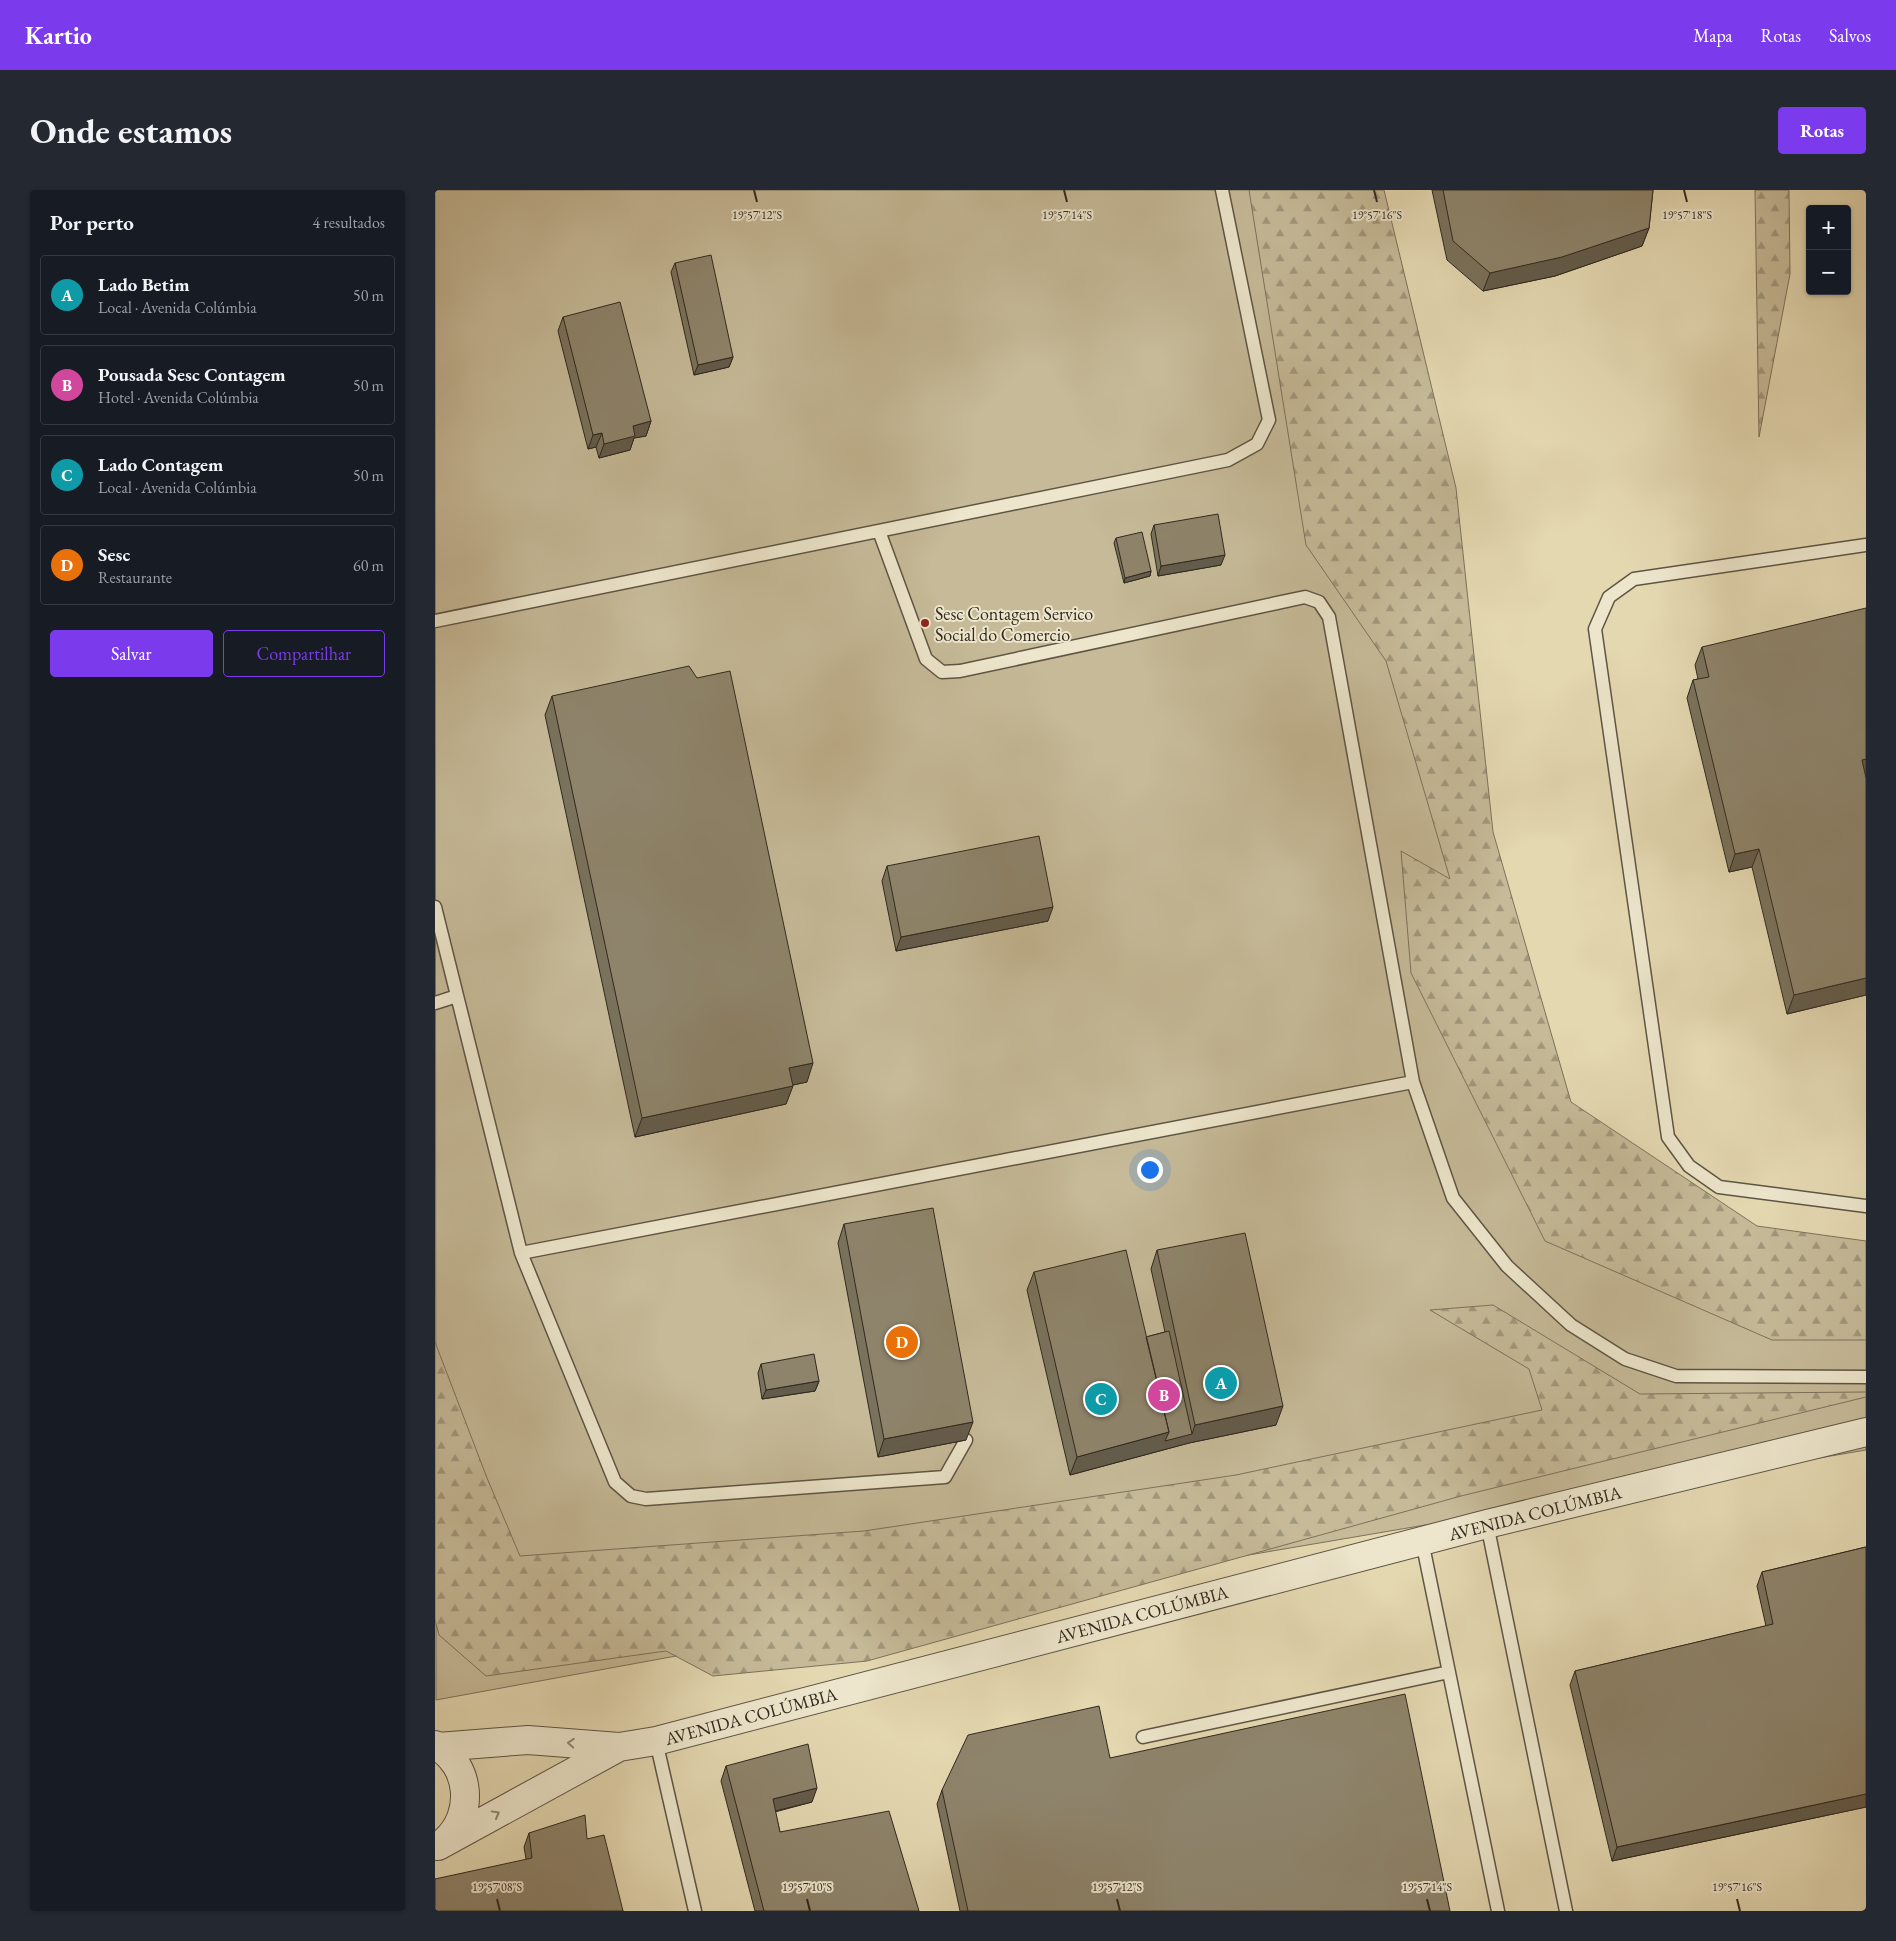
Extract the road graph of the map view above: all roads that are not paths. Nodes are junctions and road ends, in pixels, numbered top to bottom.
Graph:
1 (1222, 190) edge
2 (879, 531) junction
3 (1866, 545) edge
4 (435, 621) edge
5 (435, 907) edge
6 (457, 996) junction
7 (435, 1002) edge
8 (1413, 1082) junction
9 (1866, 1206) edge
10 (521, 1253) junction
11 (1866, 1377) edge
12 (1866, 1432) edge
13 (966, 1440) edge
14 (1487, 1524) junction
15 (1422, 1541) junction
16 (1449, 1672) junction
17 (1143, 1737) dead end
18 (656, 1741) junction
19 (437, 1746) edge
20 (619, 1747) junction
21 (437, 1847) edge
22 (695, 1911) edge
23 (1498, 1911) edge
24 (1566, 1911) edge

1 - 2 lane
2 - 4 lane
2 - 8 lane
3 - 9 lane
5 - 6 lane
6 - 7 lane
6 - 10 lane
8 - 10 lane
8 - 11 lane
10 - 13 lane
12 - 14 street, AVENIDA COLÚMBIA
14 - 15 street, AVENIDA COLÚMBIA
14 - 24 lane
15 - 16 lane
15 - 18 street, AVENIDA COLÚMBIA
16 - 17 lane
16 - 23 lane
18 - 20 street, AVENIDA COLÚMBIA
18 - 22 lane
20 -> 19 street
19 - 21 street
21 -> 20 street, AVENIDA COLÚMBIA

